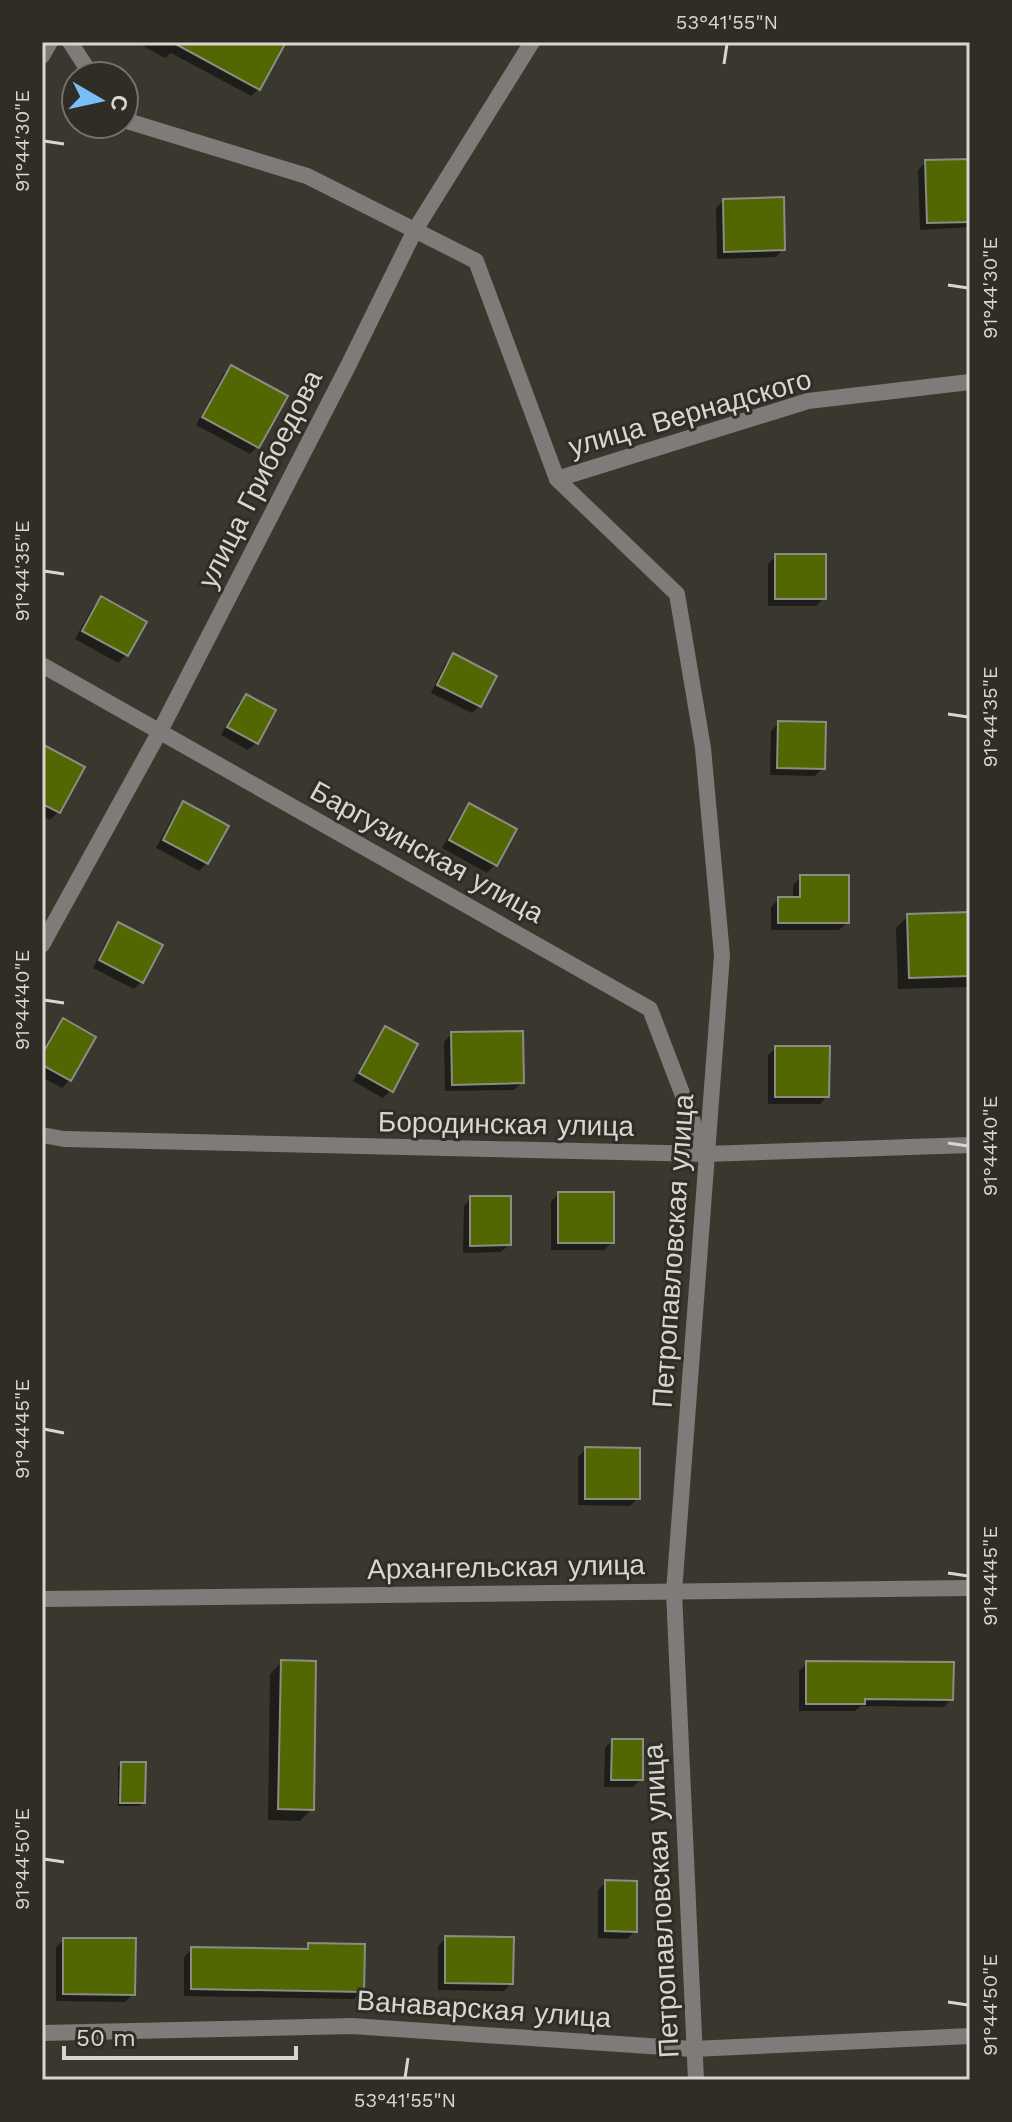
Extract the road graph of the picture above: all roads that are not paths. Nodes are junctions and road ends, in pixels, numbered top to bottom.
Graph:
1 (50, 42) edge
2 (70, 42) edge
3 (532, 42) edge
4 (42, 56) edge
5 (82, 60) edge
6 (140, 125) edge
7 (415, 230) junction
8 (970, 382) edge
9 (557, 479) junction
10 (42, 665) edge
11 (160, 731) junction
12 (42, 945) edge
13 (42, 1135) edge
14 (970, 1145) edge
15 (706, 1154) junction
16 (970, 1588) edge
17 (674, 1592) junction
18 (42, 1599) edge
19 (42, 2033) edge
20 (970, 2036) edge
21 (693, 2049) junction
22 (696, 2080) edge

1 - 4 street
2 - 5 street
3 - 7 street, улица Грибоедова
6 - 7 street, улица Вернадского
7 - 9 street, улица Вернадского
7 - 11 street, улица Грибоедова
8 - 9 street, улица Вернадского
9 - 15 street, Петропавловская улица
10 - 11 street, Баргузинская улица
11 - 12 street, улица Грибоедова
11 - 15 street, Баргузинская улица
13 - 15 street, Бородинская улица
14 - 15 street, Бородинская улица
15 - 17 street, Петропавловская улица
16 - 17 street, Архангельская улица
17 - 18 street, Архангельская улица
17 - 21 street, Петропавловская улица
19 - 21 street, Ванаварская улица
20 - 21 street, Ванаварская улица
21 - 22 street, Петропавловская улица

